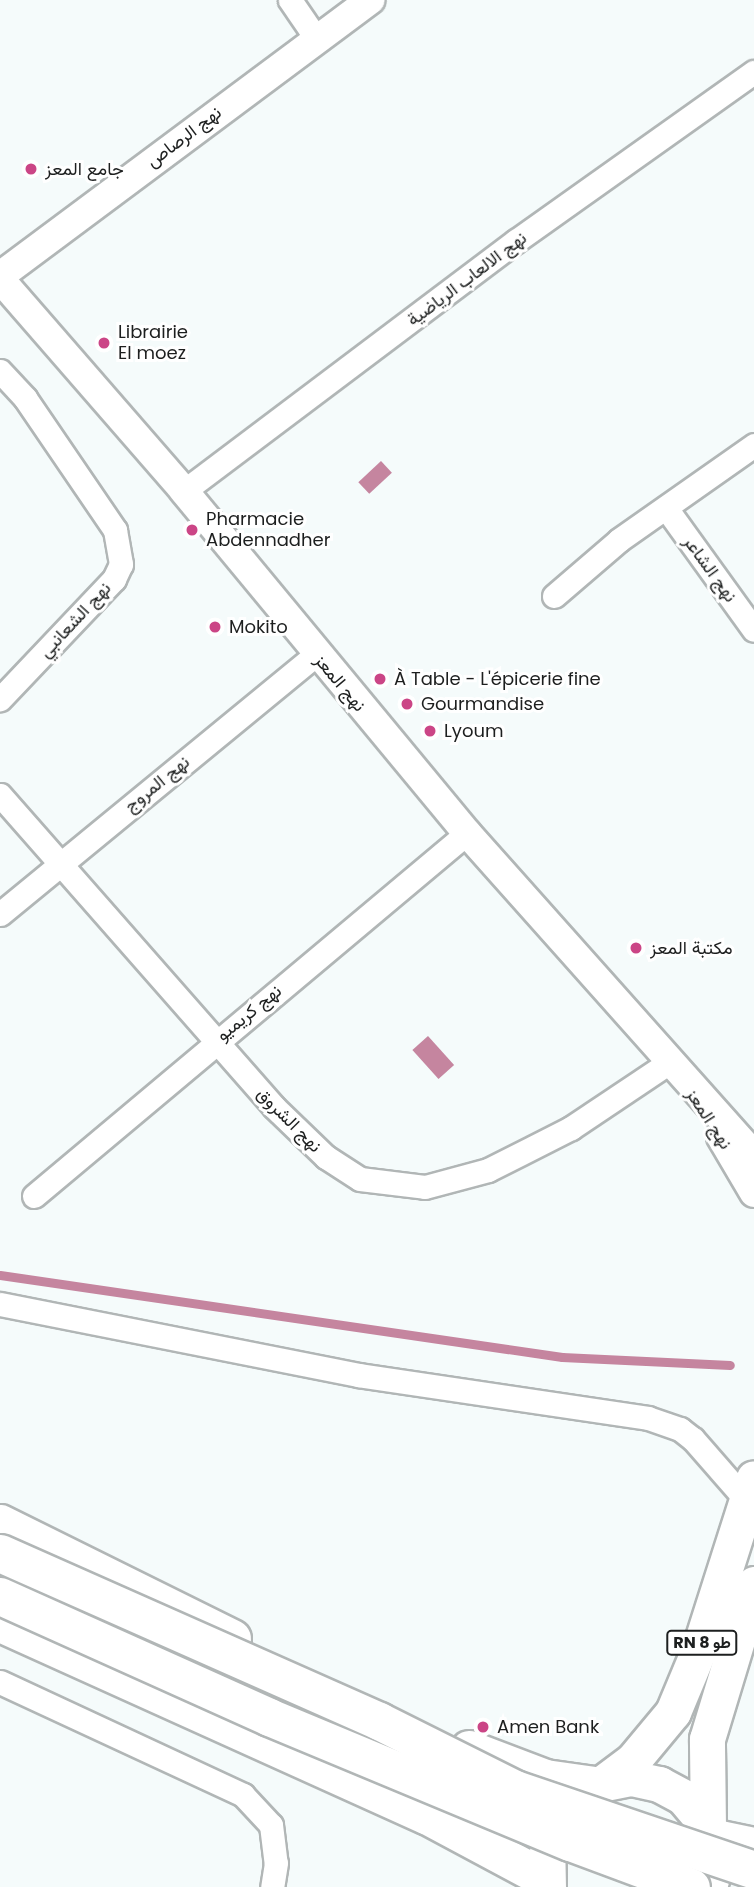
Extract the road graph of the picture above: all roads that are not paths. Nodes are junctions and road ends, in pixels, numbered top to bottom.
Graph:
1 (290, 0) edge
2 (370, 0) edge
3 (316, 38) junction
4 (754, 72) edge
5 (0, 278) edge
6 (0, 370) edge
7 (754, 445) edge
8 (184, 491) junction
9 (666, 508) junction
10 (554, 596) dead end
11 (754, 630) edge
12 (316, 654) junction
13 (0, 699) edge
14 (0, 795) edge
15 (467, 833) junction
16 (61, 863) junction
17 (0, 914) edge
18 (214, 1042) junction
19 (677, 1073) junction
20 (754, 1155) edge
21 (754, 1193) edge
22 (34, 1196) dead end
23 (0, 1304) edge
24 (751, 1490) edge
25 (0, 1524) edge
26 (0, 1553) edge
27 (754, 1584) edge
28 (0, 1596) edge
29 (0, 1623) edge
30 (0, 1682) edge
31 (599, 1784) junction
32 (709, 1832) junction
33 (754, 1846) edge
34 (754, 1870) edge
35 (547, 1883) edge
36 (272, 1887) edge
37 (691, 1887) edge
38 (709, 1887) edge

1 - 3 street
2 - 3 street, نهج الرصاص
3 - 5 street, نهج الرصاص
4 - 8 street, نهج الالعاب الرياضية
5 - 8 street, نهج المعز
6 - 13 street, نهج الشعانبي
7 - 9 street
8 - 12 street, نهج المعز
9 - 10 street
9 - 11 street, نهج الشاعر
12 - 15 street, نهج المعز
12 - 16 street, نهج المروج
14 - 16 street, نهج الشروق
15 - 18 street, نهج كريميو
15 - 19 street, نهج المعز
16 - 17 street, نهج المروج
16 - 18 street, نهج الشروق
18 - 19 street, نهج الشروق
18 - 22 street, نهج كريميو
19 - 20 street, نهج المعز
19 - 21 street, نهج المعز
23 - 24 street
24 - 31 main road, RN 8 طو
25 - 31 highway
26 - 34 highway, bridge
27 - 32 main road
28 - 37 highway, bridge
29 - 35 highway
30 - 36 street
31 - 32 main road
31 - 35 main road
32 - 33 highway
32 - 38 main road

